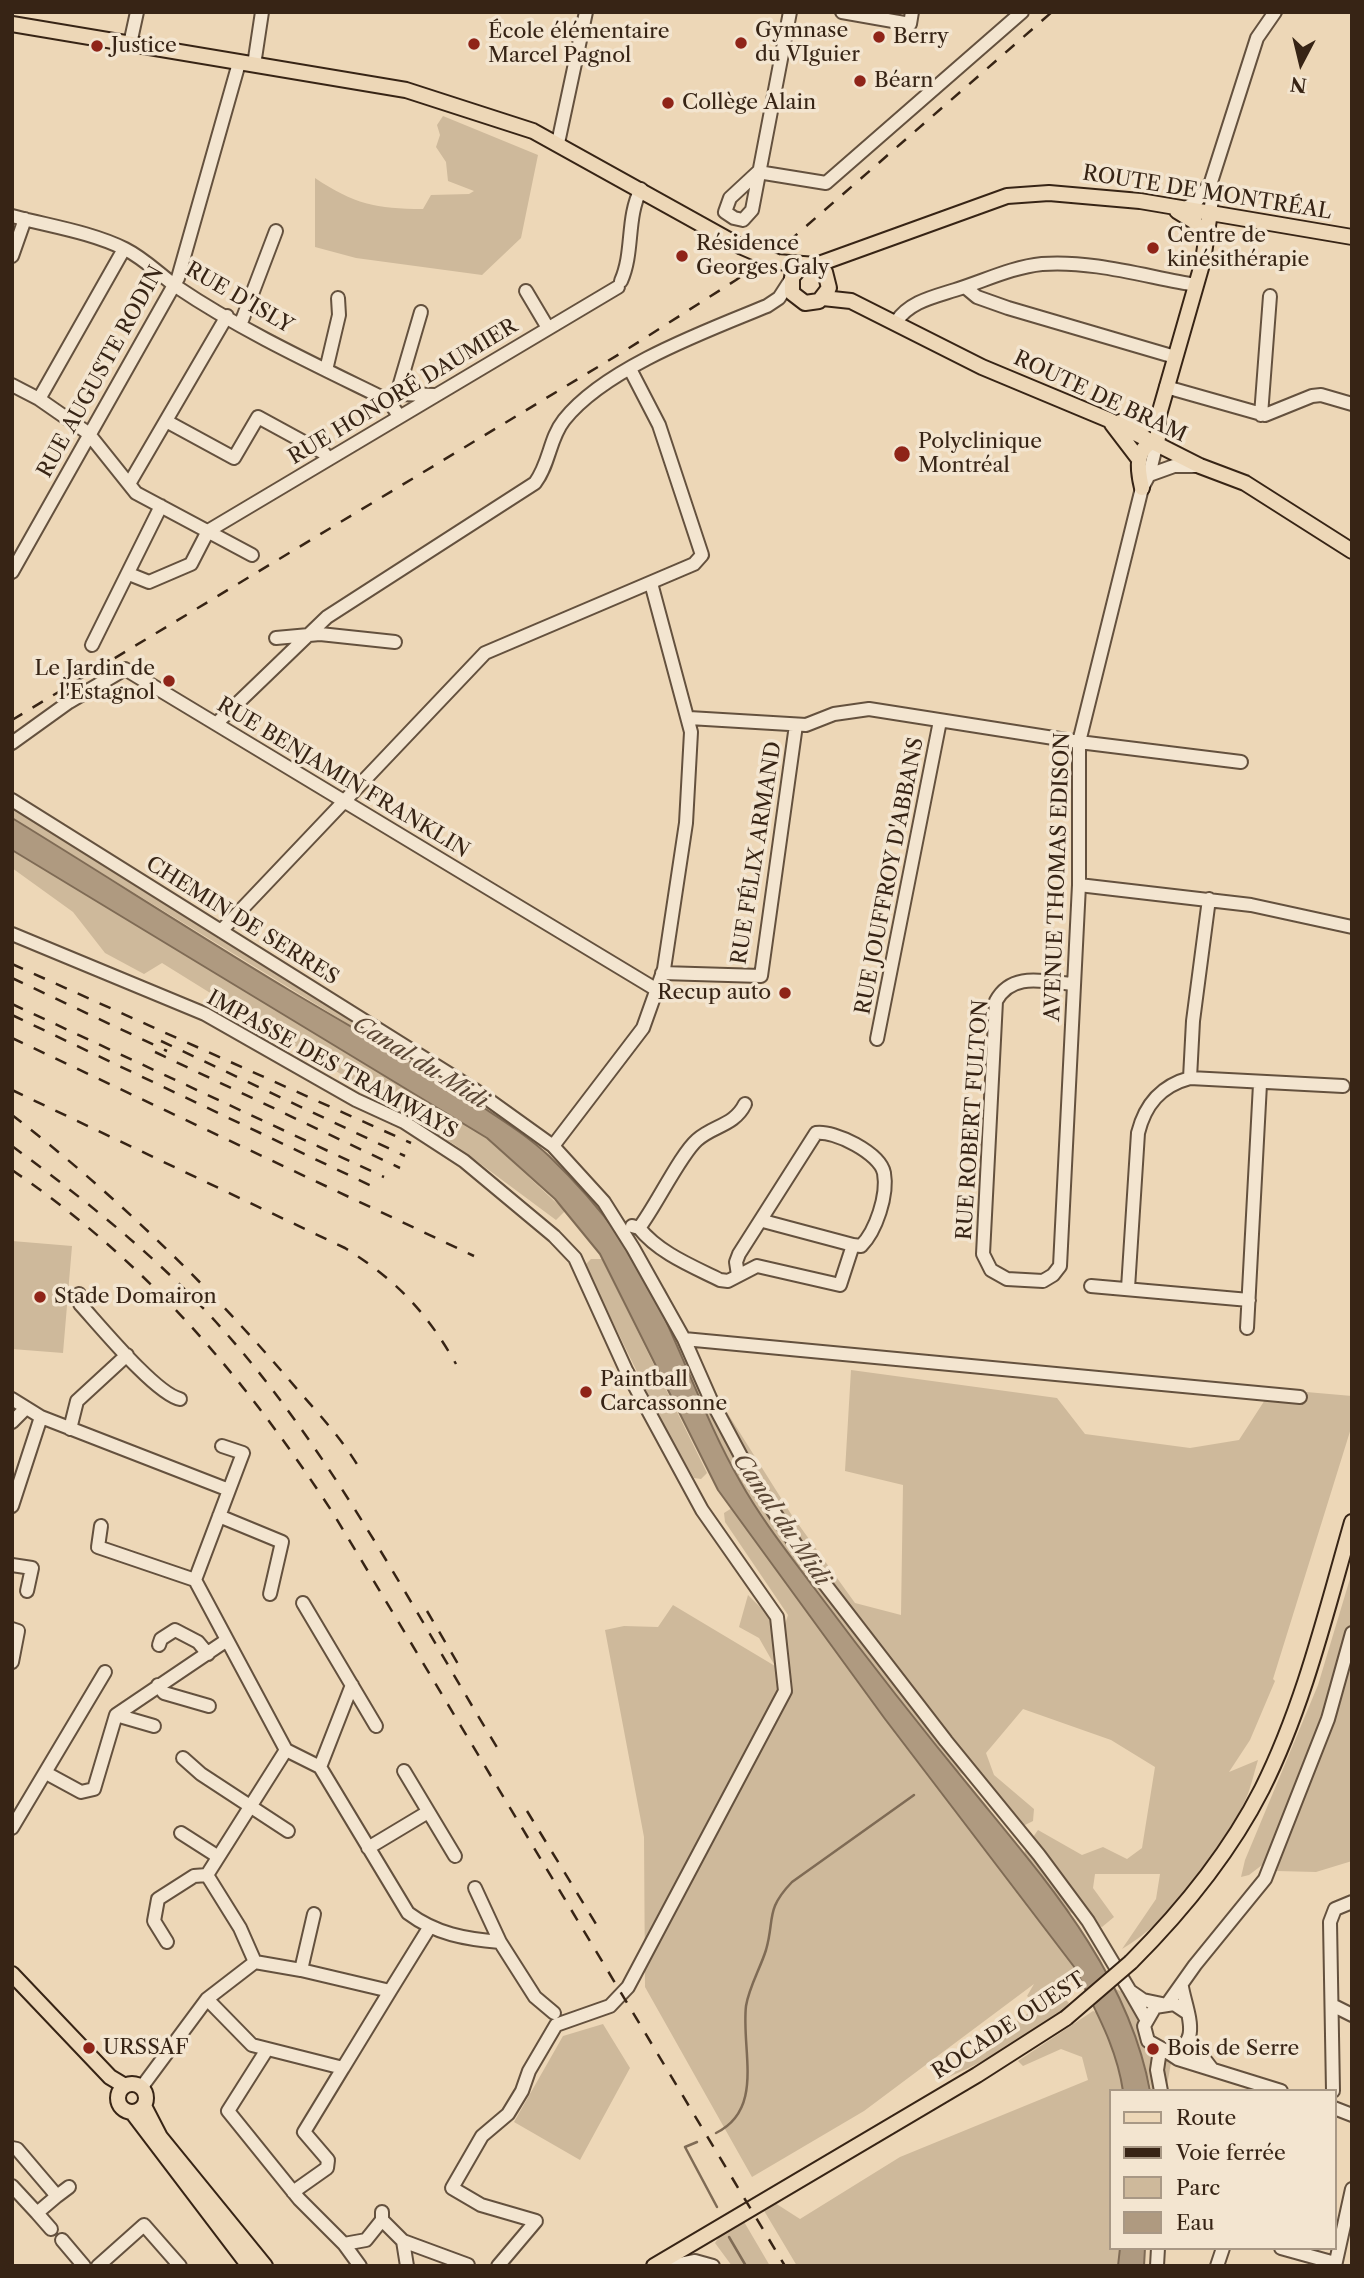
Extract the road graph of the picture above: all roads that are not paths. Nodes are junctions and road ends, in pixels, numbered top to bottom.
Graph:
1 (137, 12) edge
2 (262, 12) edge
3 (586, 12) edge
4 (790, 12) edge
5 (842, 12) edge
6 (912, 12) edge
7 (1022, 12) edge
8 (1275, 12) edge
9 (12, 24) edge
10 (130, 44) junction
11 (239, 62) junction
12 (254, 65) junction
13 (558, 143) junction
14 (1212, 188) junction
15 (640, 189) junction
16 (1176, 208) junction
17 (1210, 212) junction
18 (1234, 217) junction
19 (19, 218) edge
20 (276, 231) dead end
21 (1352, 237) edge
22 (1206, 242) junction
23 (124, 248) junction
24 (12, 256) edge
25 (800, 272) junction
26 (175, 285) junction
27 (1196, 285) junction
28 (965, 287) junction
29 (526, 291) dead end
30 (1269, 296) dead end
31 (338, 298) dead end
32 (823, 298) junction
33 (801, 302) junction
34 (767, 306) junction
35 (421, 312) dead end
36 (227, 316) junction
37 (896, 322) junction
38 (241, 323) junction
39 (548, 328) junction
40 (1175, 357) junction
41 (630, 369) junction
42 (326, 370) junction
43 (12, 385) edge
44 (1166, 387) junction
45 (435, 395) junction
46 (393, 398) junction
47 (38, 399) junction
48 (1352, 404) edge
49 (1261, 415) junction
50 (400, 416) junction
51 (1158, 418) junction
52 (1109, 420) junction
53 (166, 421) junction
54 (88, 433) junction
55 (1154, 442) junction
56 (1138, 458) junction
57 (328, 459) junction
58 (1200, 466) junction
59 (1146, 481) junction
60 (1245, 483) junction
61 (129, 484) junction
62 (162, 506) junction
63 (208, 531) junction
64 (1352, 551) edge
65 (252, 555) dead end
66 (12, 572) edge
67 (129, 574) junction
68 (651, 583) junction
69 (306, 634) junction
70 (276, 638) dead end
71 (395, 642) dead end
72 (92, 645) dead end
73 (689, 718) junction
74 (940, 721) junction
75 (217, 723) junction
76 (796, 725) junction
77 (1079, 742) junction
78 (12, 743) edge
79 (1241, 762) dead end
80 (12, 800) edge
81 (343, 801) junction
82 (1079, 885) junction
83 (1209, 900) junction
84 (1352, 927) edge
85 (221, 931) junction
86 (12, 934) edge
87 (662, 973) junction
88 (1073, 984) junction
89 (657, 989) junction
90 (877, 1040) dead end
91 (1190, 1079) junction
92 (1260, 1084) junction
93 (1343, 1086) dead end
94 (745, 1104) dead end
95 (552, 1146) junction
96 (763, 1220) junction
97 (617, 1222) junction
98 (639, 1228) junction
99 (853, 1245) junction
100 (738, 1275) junction
101 (1043, 1281) joint
102 (1091, 1286) dead end
103 (1128, 1288) junction
104 (79, 1294) dead end
105 (1249, 1300) junction
106 (1247, 1328) dead end
107 (684, 1339) junction
108 (127, 1354) junction
109 (1300, 1397) dead end
110 (12, 1399) edge
111 (180, 1399) dead end
112 (26, 1408) junction
113 (41, 1417) junction
114 (12, 1422) edge
115 (73, 1430) junction
116 (222, 1446) dead end
117 (229, 1490) junction
118 (12, 1506) edge
119 (219, 1516) junction
120 (1352, 1522) edge
121 (101, 1526) dead end
122 (12, 1565) edge
123 (195, 1580) junction
124 (27, 1591) dead end
125 (270, 1594) dead end
126 (303, 1603) dead end
127 (12, 1629) edge
128 (1352, 1633) edge
129 (227, 1640) junction
130 (327, 1642) junction
131 (159, 1645) dead end
132 (313, 1649) dead end
133 (208, 1654) junction
134 (12, 1662) edge
135 (105, 1672) dead end
136 (158, 1685) junction
137 (352, 1685) junction
138 (209, 1706) dead end
139 (116, 1715) junction
140 (154, 1726) dead end
141 (376, 1726) dead end
142 (286, 1750) junction
143 (183, 1758) dead end
144 (320, 1767) junction
145 (404, 1771) dead end
146 (46, 1773) junction
147 (251, 1804) junction
148 (428, 1812) junction
149 (12, 1828) edge
150 (288, 1831) dead end
151 (181, 1833) dead end
152 (368, 1848) junction
153 (217, 1856) junction
154 (455, 1856) dead end
155 (207, 1875) junction
156 (475, 1888) dead end
157 (1352, 1902) edge
158 (314, 1914) dead end
159 (429, 1928) junction
160 (167, 1942) dead end
161 (500, 1942) junction
162 (255, 1962) junction
163 (302, 1970) junction
164 (12, 1974) edge
165 (1182, 1987) junction
166 (15, 1988) edge
167 (390, 1991) junction
168 (1130, 1991) junction
169 (207, 1999) junction
170 (1165, 2004) junction
171 (1334, 2006) junction
172 (1186, 2012) junction
173 (554, 2013) dead end
174 (1352, 2015) edge
175 (1146, 2019) junction
176 (1189, 2039) junction
177 (266, 2050) junction
178 (1163, 2051) junction
179 (343, 2067) junction
180 (1213, 2069) junction
181 (141, 2088) junction
182 (1161, 2089) edge
183 (1275, 2089) edge
184 (1333, 2089) edge
185 (122, 2090) junction
186 (138, 2109) junction
187 (12, 2148) edge
188 (12, 2186) edge
189 (69, 2187) dead end
190 (1352, 2189) edge
191 (293, 2192) junction
192 (57, 2196) junction
193 (37, 2213) junction
194 (51, 2229) dead end
195 (62, 2240) dead end
196 (403, 2241) junction
197 (344, 2244) junction
198 (1288, 2250) edge
199 (1335, 2264) edge
200 (468, 2265) edge
201 (84, 2266) edge
202 (98, 2266) edge
203 (180, 2266) edge
204 (249, 2266) edge
205 (265, 2266) edge
206 (360, 2266) edge
207 (407, 2266) edge
208 (498, 2266) edge
209 (654, 2266) edge
210 (670, 2266) edge
211 (713, 2266) edge

1 - 10 street
2 - 12 street
3 - 13 street
4 - 7 street
5 - 6 street
8 - 14 street
9 - 10 main road
10 - 11 main road
11 - 12 main road
11 - 26 street, RUE AUGUSTE RODIN
12 - 13 main road
13 - 15 main road
14 - 16 street
14 - 17 street
14 - 18 street
15 - 25 main road, bridge
15 - 39 street, RUE HONORÉ DAUMIER
16 - 17 main road, ROUTE DE MONTRÉAL
16 - 22 main road
16 - 25 main road, ROUTE DE MONTRÉAL
17 - 18 main road, ROUTE DE MONTRÉAL
17 - 22 main road
18 - 21 main road, ROUTE DE MONTRÉAL
18 - 22 main road
19 - 23 street, RUE D'ISLY
19 - 24 street
20 - 38 street
22 - 27 main road
23 - 26 street, RUE D'ISLY
23 - 47 street
25 - 32 main road
25 - 33 main road
25 - 34 street
26 - 36 street, RUE D'ISLY
26 - 54 street, RUE AUGUSTE RODIN
27 - 28 street
27 - 40 main road
28 - 37 street
28 - 40 street
29 - 39 street
30 - 49 street
31 - 42 street
32 - 33 main road
32 - 37 main road, ROUTE DE BRAM
33 - 34 street
34 - 41 street
35 - 46 street
36 - 38 street, RUE D'ISLY
36 - 53 street
37 - 52 main road, ROUTE DE BRAM
38 - 42 street, RUE D'ISLY
39 - 45 street, RUE HONORÉ DAUMIER
40 - 44 main road
41 - 68 street
41 - 69 street
42 - 46 street, RUE D'ISLY
43 - 47 street
44 - 49 street
44 - 51 main road
45 - 46 street
45 - 50 street, RUE HONORÉ DAUMIER
46 - 50 street, RUE D'ISLY
47 - 54 street
48 - 49 street
50 - 57 street, RUE HONORÉ DAUMIER
51 - 52 main road
51 - 55 main road
52 - 55 main road, ROUTE DE BRAM
52 - 56 main road
53 - 57 street
53 - 61 street
54 - 61 street
54 - 66 street, RUE AUGUSTE RODIN
55 - 56 main road
55 - 58 main road, ROUTE DE BRAM
55 - 59 street, AVENUE THOMAS EDISON
55 - 60 main road
56 - 59 main road
57 - 63 street, RUE HONORÉ DAUMIER
58 - 59 street
58 - 60 main road, ROUTE DE BRAM
59 - 77 street, AVENUE THOMAS EDISON
60 - 64 main road, ROUTE DE BRAM
61 - 62 street
62 - 63 street
62 - 67 street
63 - 65 street
63 - 67 street
67 - 72 street
68 - 73 street
68 - 81 street
69 - 70 street
69 - 71 street
69 - 75 street
73 - 76 street
73 - 87 street
74 - 76 street
74 - 77 street
74 - 90 street, RUE JOUFFROY D'ABBANS
75 - 78 street, RUE BENJAMIN FRANKLIN
75 - 81 street, RUE BENJAMIN FRANKLIN
76 - 87 street, RUE FÉLIX ARMAND
77 - 79 street
77 - 82 street, AVENUE THOMAS EDISON
80 - 85 street, CHEMIN DE SERRES
81 - 85 street
81 - 89 street, RUE BENJAMIN FRANKLIN
82 - 83 street
82 - 88 street, AVENUE THOMAS EDISON
83 - 84 street
83 - 91 street
85 - 95 street, CHEMIN DE SERRES
86 - 208 street, IMPASSE DES TRAMWAYS
87 - 89 street
88 - 101 street, AVENUE THOMAS EDISON
88 - 101 street, RUE ROBERT FULTON
89 - 95 street
91 - 92 street
91 - 103 street
92 - 93 street
92 - 105 street
94 - 98 street
95 - 97 street, CHEMIN DE SERRES
96 - 99 street
96 - 99 street
96 - 100 street
97 - 98 street
97 - 107 street, CHEMIN DE SERRES
98 - 100 street
99 - 100 street
102 - 103 street
103 - 105 street
104 - 108 street
105 - 106 street
107 - 109 street
107 - 168 street, CHEMIN DE SERRES
108 - 111 street
108 - 115 street
110 - 112 street
112 - 113 street
112 - 114 street
113 - 115 street
113 - 118 street
115 - 117 street
116 - 117 street
117 - 119 street
119 - 123 street
119 - 125 street
120 - 209 main road, ROCADE OUEST, bridge
121 - 123 street
122 - 124 street
123 - 129 street
126 - 130 street
127 - 134 street
128 - 165 street
129 - 133 street
129 - 142 street
130 - 132 street
130 - 137 street
131 - 133 street
133 - 136 street
135 - 146 street
136 - 138 street
136 - 139 street
137 - 141 street
137 - 144 street
139 - 140 street
139 - 146 street
142 - 144 street
142 - 147 street
143 - 147 street
144 - 152 street
145 - 148 street
146 - 149 street
147 - 150 street
147 - 153 street
148 - 152 street
148 - 154 street
151 - 153 street
152 - 159 street
153 - 155 street
155 - 160 street
155 - 162 street
156 - 161 street
157 - 171 street
158 - 163 street
159 - 161 street
159 - 167 street
161 - 173 street
162 - 163 street
162 - 169 street
163 - 167 street
164 - 185 main road
165 - 170 street
165 - 172 street
166 - 185 main road
167 - 179 street
168 - 170 street
168 - 175 street, CHEMIN DE SERRES
169 - 177 street
169 - 181 street
170 - 172 street
170 - 175 street
171 - 174 street
171 - 184 street
172 - 176 street
175 - 178 street
176 - 178 street
176 - 180 street
177 - 179 street
177 - 191 street
178 - 180 street
178 - 182 street
179 - 191 street
180 - 183 street
181 - 185 main road
181 - 186 main road
185 - 186 main road
186 - 204 main road
186 - 205 main road
187 - 192 street
188 - 193 street
189 - 192 street
190 - 199 street
191 - 197 street
192 - 193 street
193 - 194 street
195 - 201 street
196 - 197 street
196 - 200 street
196 - 207 street
197 - 206 street
198 - 199 street
202 - 203 street
210 - 211 street

